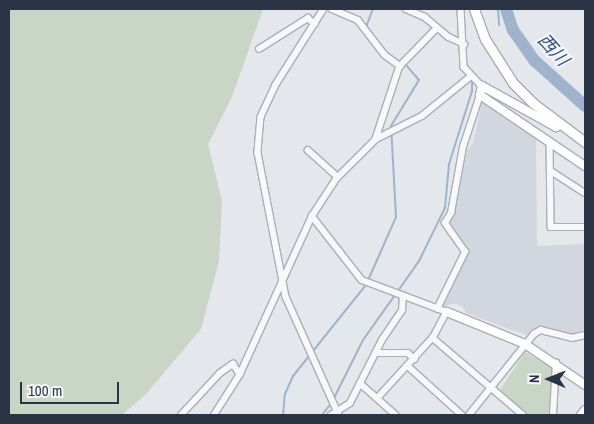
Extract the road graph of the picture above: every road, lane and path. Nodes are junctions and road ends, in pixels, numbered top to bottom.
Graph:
1 (324, 9) edge
2 (332, 9) edge
3 (406, 9) edge
4 (461, 9) edge
5 (474, 9) edge
6 (315, 24) junction
7 (434, 31) dead end
8 (464, 44) junction
9 (259, 49) dead end
10 (400, 66) junction
11 (470, 76) junction
12 (481, 90) junction
13 (561, 124) junction
14 (376, 139) junction
15 (550, 142) junction
16 (585, 142) edge
17 (308, 150) dead end
18 (585, 166) edge
19 (551, 171) junction
20 (338, 177) junction
21 (585, 193) edge
22 (312, 216) junction
23 (585, 227) edge
24 (282, 283) junction
25 (403, 296) junction
26 (437, 309) junction
27 (447, 312) junction
28 (585, 335) edge
29 (433, 338) junction
30 (525, 344) junction
31 (375, 353) junction
32 (415, 358) junction
33 (556, 363) junction
34 (408, 366) junction
35 (240, 374) junction
36 (360, 383) junction
37 (585, 385) edge
38 (494, 388) junction
39 (378, 398) junction
40 (585, 410) edge
41 (338, 413) edge
42 (180, 415) edge
43 (214, 415) edge
44 (331, 415) edge
45 (396, 415) edge
46 (462, 415) edge
47 (469, 415) edge
48 (523, 415) edge
49 (553, 415) edge
50 (581, 415) edge

1 - 6 street
2 - 10 street
3 - 8 street
4 - 8 street
5 - 13 main road
6 - 9 street
6 - 24 street
7 - 10 street
8 - 11 street
10 - 14 street
11 - 12 street
11 - 14 street
12 - 13 main road
12 - 15 main road
12 - 26 street
13 - 16 main road
14 - 20 street
15 - 18 main road
15 - 19 street
17 - 20 street
19 - 21 street
19 - 23 street
20 - 22 street
22 - 24 street
22 - 25 street
24 - 35 street
24 - 41 street
25 - 26 street
25 - 31 street
26 - 27 street
27 - 29 street
27 - 30 main road
28 - 30 street
29 - 32 street
29 - 38 street
30 - 33 main road
30 - 38 street
31 - 32 street
31 - 36 street
32 - 34 street
33 - 37 main road
33 - 49 street
34 - 39 street
34 - 46 street
35 - 42 street
35 - 43 street
36 - 39 street
36 - 41 street
38 - 47 street
38 - 48 street
39 - 45 street
40 - 50 main road
41 - 44 street

